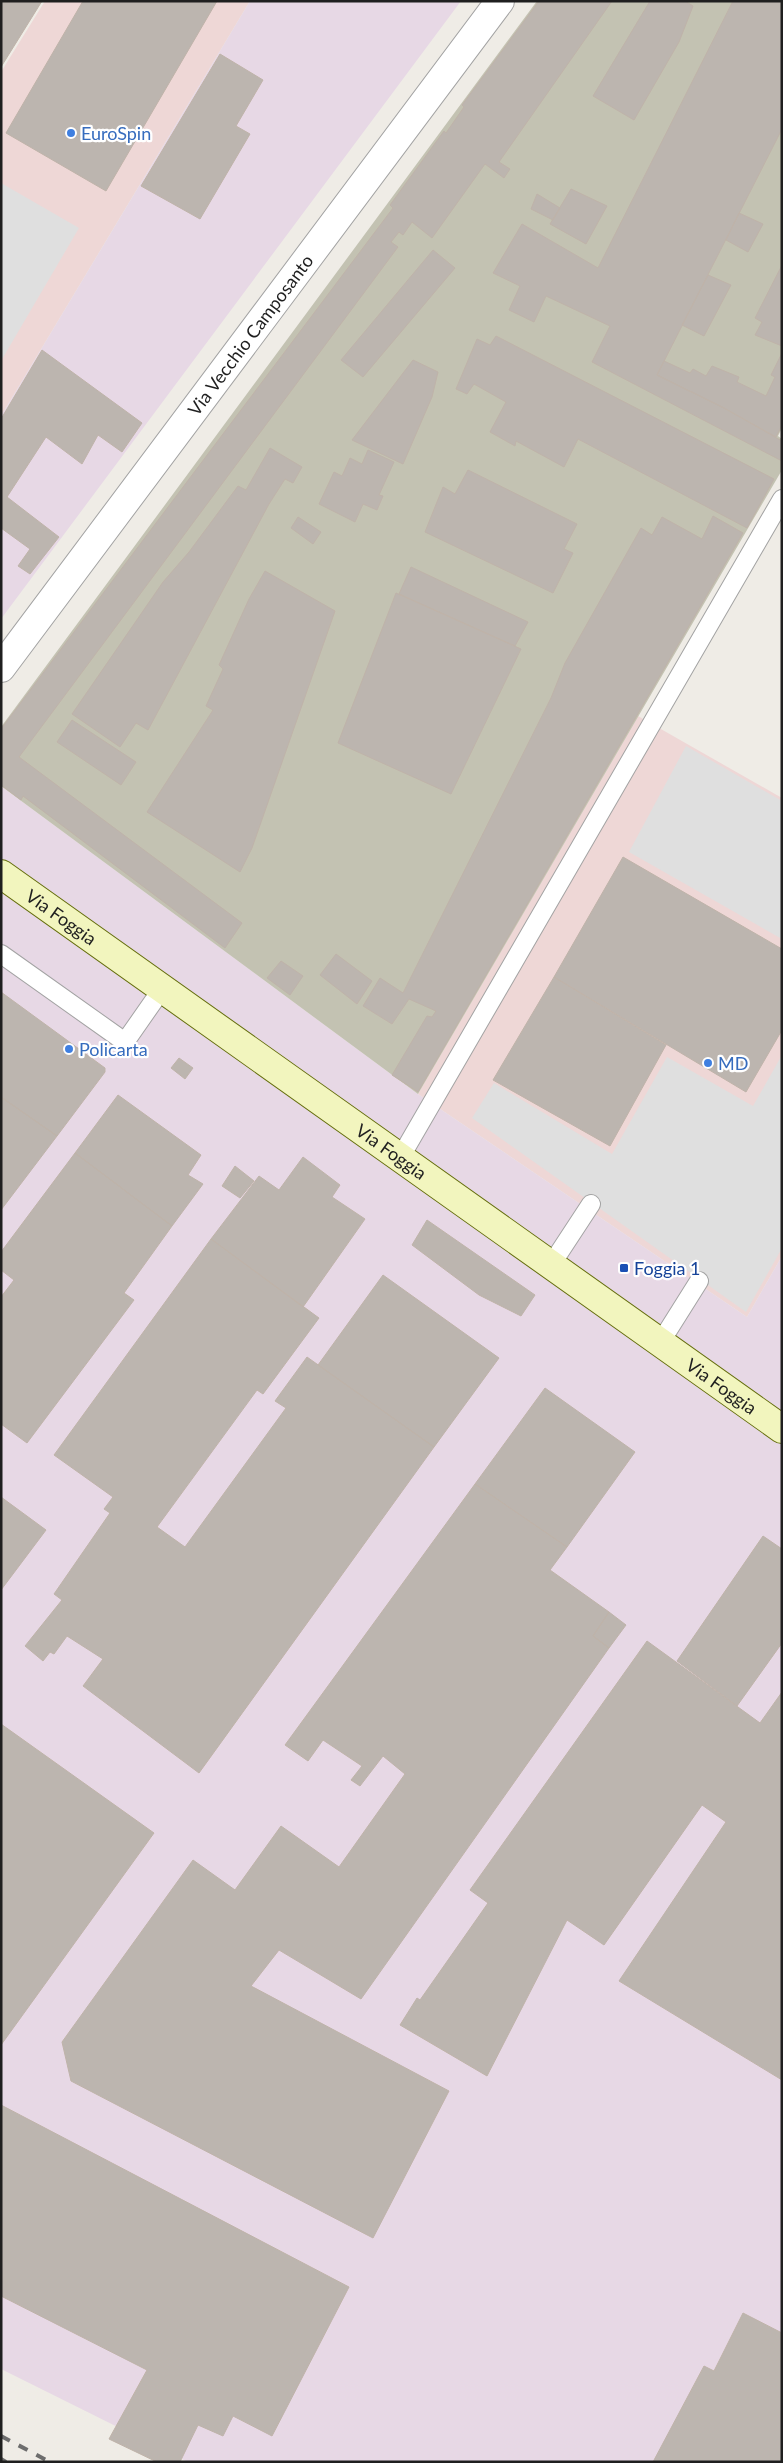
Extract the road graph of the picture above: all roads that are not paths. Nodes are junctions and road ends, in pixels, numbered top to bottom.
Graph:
1 (500, 1) edge
2 (782, 498) edge
3 (1, 668) edge
4 (1, 874) edge
5 (1, 954) edge
6 (162, 988) junction
7 (400, 1158) junction
8 (591, 1204) dead end
9 (551, 1265) junction
10 (698, 1281) dead end
11 (660, 1343) junction
12 (782, 1429) edge

1 - 3 street, Via Vecchio Camposanto
2 - 7 lane
4 - 6 main road, Via Foggia
5 - 6 lane
6 - 7 main road, Via Foggia
7 - 9 main road, Via Foggia
8 - 9 lane
9 - 11 main road, Via Foggia
10 - 11 lane
11 - 12 main road, Via Foggia

